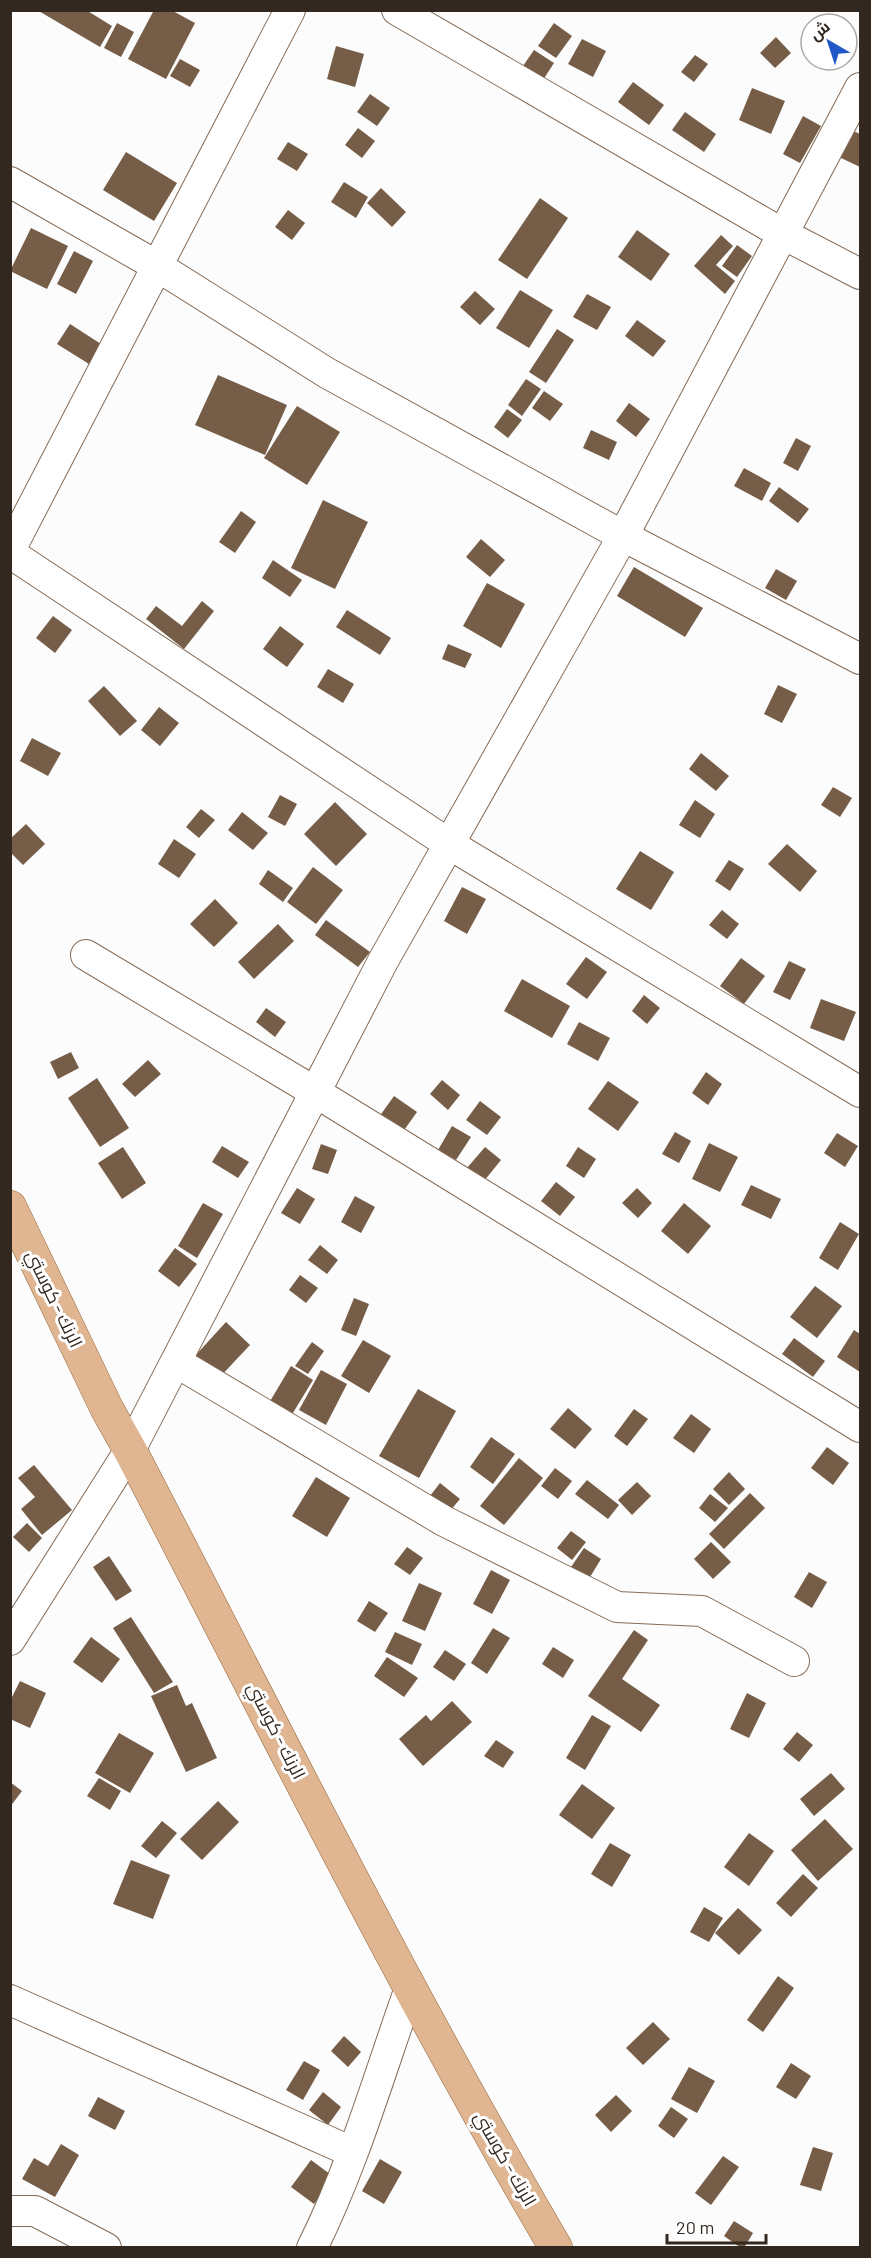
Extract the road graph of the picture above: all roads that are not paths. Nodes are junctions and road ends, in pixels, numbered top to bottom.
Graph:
1 (290, 10) edge
2 (397, 10) edge
3 (861, 88) edge
4 (10, 182) edge
5 (783, 234) junction
6 (158, 266) junction
7 (861, 274) edge
8 (623, 536) junction
9 (10, 551) edge
10 (861, 659) edge
11 (449, 844) junction
12 (86, 955) dead end
13 (315, 1092) junction
14 (861, 1092) edge
15 (10, 1207) edge
16 (176, 1362) junction
17 (861, 1426) edge
18 (130, 1450) junction
19 (10, 1640) edge
20 (794, 1661) dead end
21 (410, 1988) junction
22 (10, 2000) edge
23 (352, 2152) junction
24 (10, 2211) edge
25 (106, 2247) edge
26 (312, 2247) edge
27 (556, 2247) edge

1 - 6 street
2 - 5 street
3 - 5 street
4 - 6 street
5 - 7 street
5 - 8 street
6 - 8 street
6 - 9 street
8 - 10 street
8 - 11 street
9 - 11 street
11 - 13 street
11 - 14 street
12 - 13 street
13 - 16 street
13 - 17 street
15 - 18 main road, الرنك - كوستي
16 - 18 street
16 - 20 street
18 - 19 street
18 - 21 main road, الرنك - كوستي
21 - 23 street
21 - 27 main road, الرنك - كوستي
22 - 23 street
23 - 26 street
24 - 25 street

